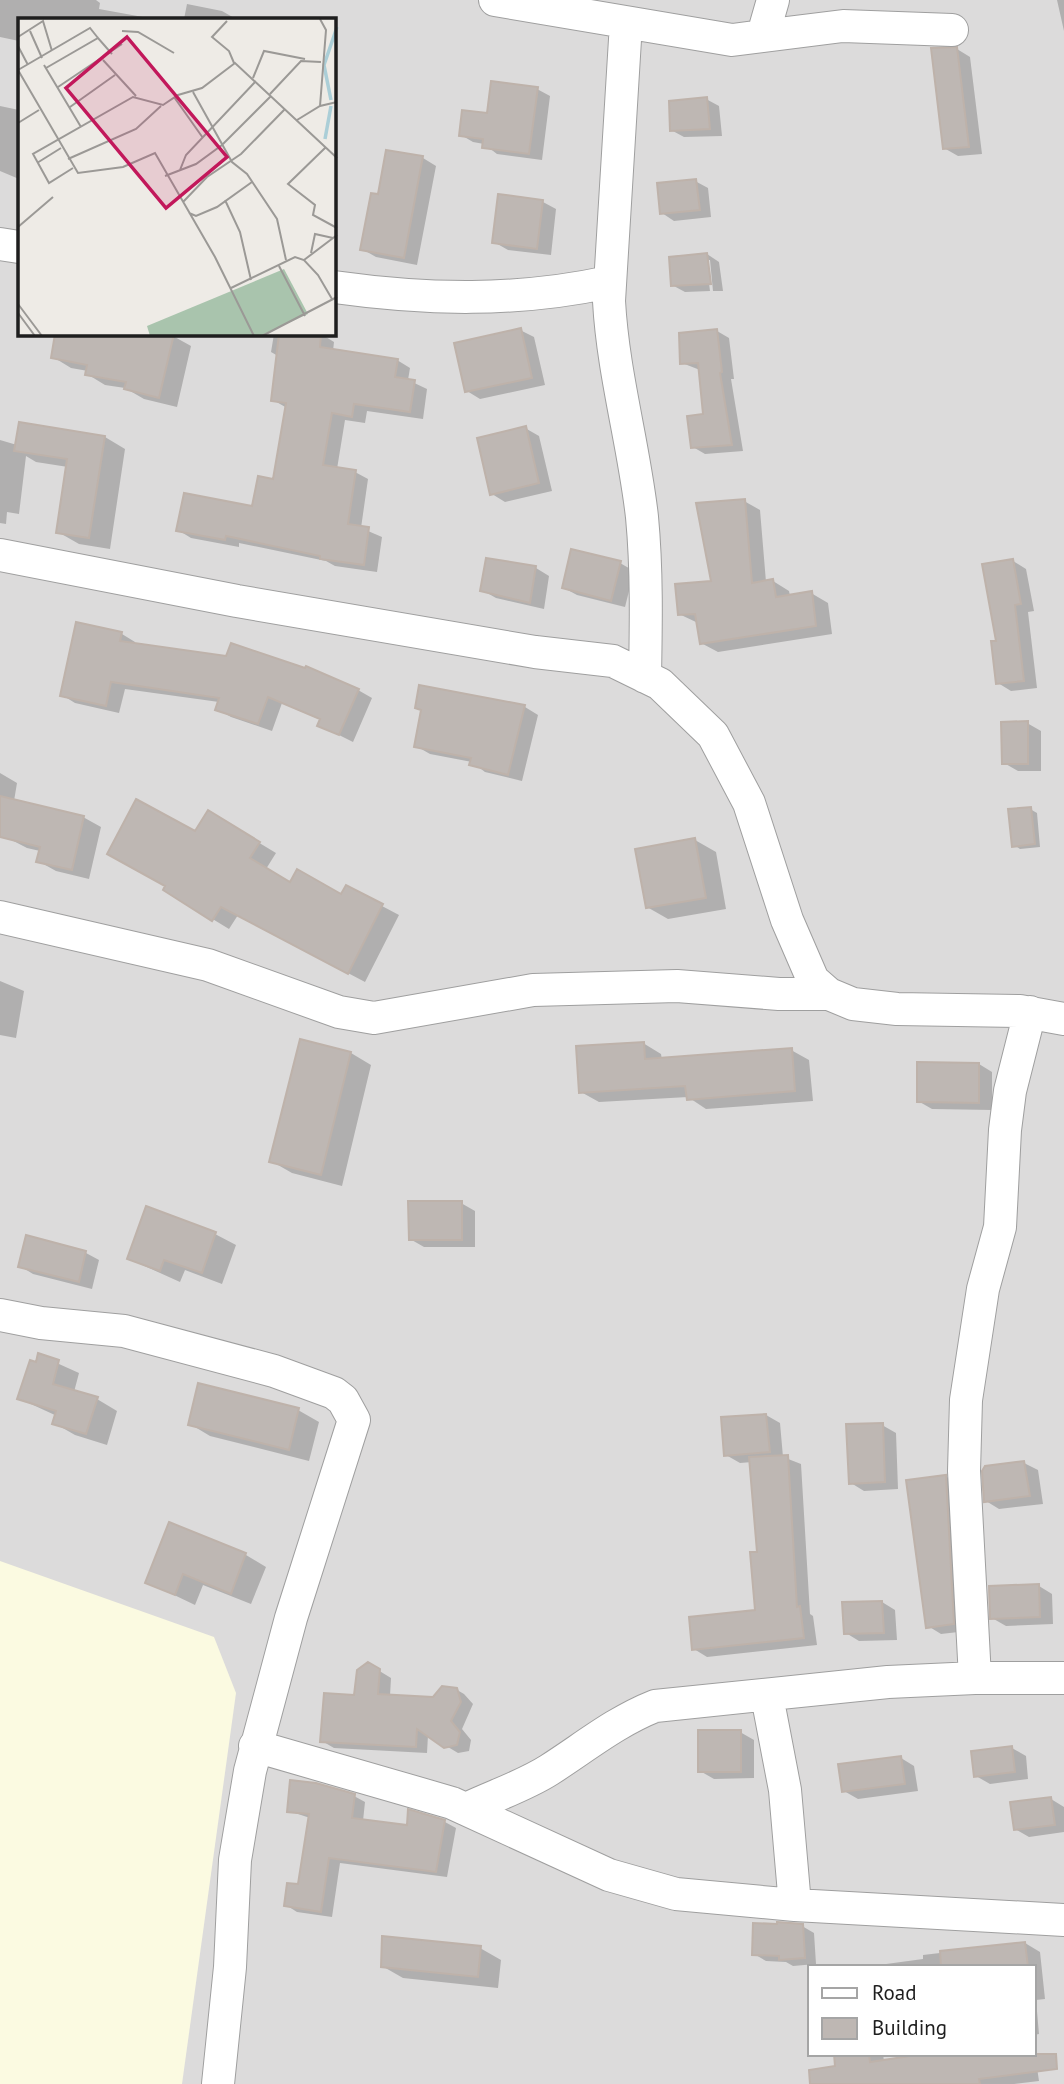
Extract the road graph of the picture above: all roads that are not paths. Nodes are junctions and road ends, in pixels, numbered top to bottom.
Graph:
1 (495, 0) edge
2 (773, 0) edge
3 (626, 23) junction
4 (952, 30) dead end
5 (763, 35) junction
6 (0, 244) edge
7 (18, 247) edge
8 (609, 282) junction
9 (336, 287) edge
10 (0, 555) edge
11 (645, 677) junction
12 (0, 917) edge
13 (829, 994) junction
14 (1030, 1012) junction
15 (1064, 1019) edge
16 (0, 1315) edge
17 (975, 1678) junction
18 (1064, 1678) edge
19 (767, 1696) junction
20 (255, 1746) junction
21 (466, 1809) junction
22 (795, 1905) junction
23 (1064, 1920) edge
24 (218, 2084) edge

1 - 3 street
2 - 5 street
3 - 5 street
3 - 8 street
4 - 5 street
6 - 7 street
8 - 9 street
8 - 11 street
10 - 11 street
11 - 13 street
12 - 13 street
13 - 14 street
14 - 15 street
14 - 17 street
16 - 20 street
17 - 18 street
17 - 19 street
19 - 21 street
19 - 22 street
20 - 21 street
20 - 24 street
21 - 22 street
22 - 23 street

